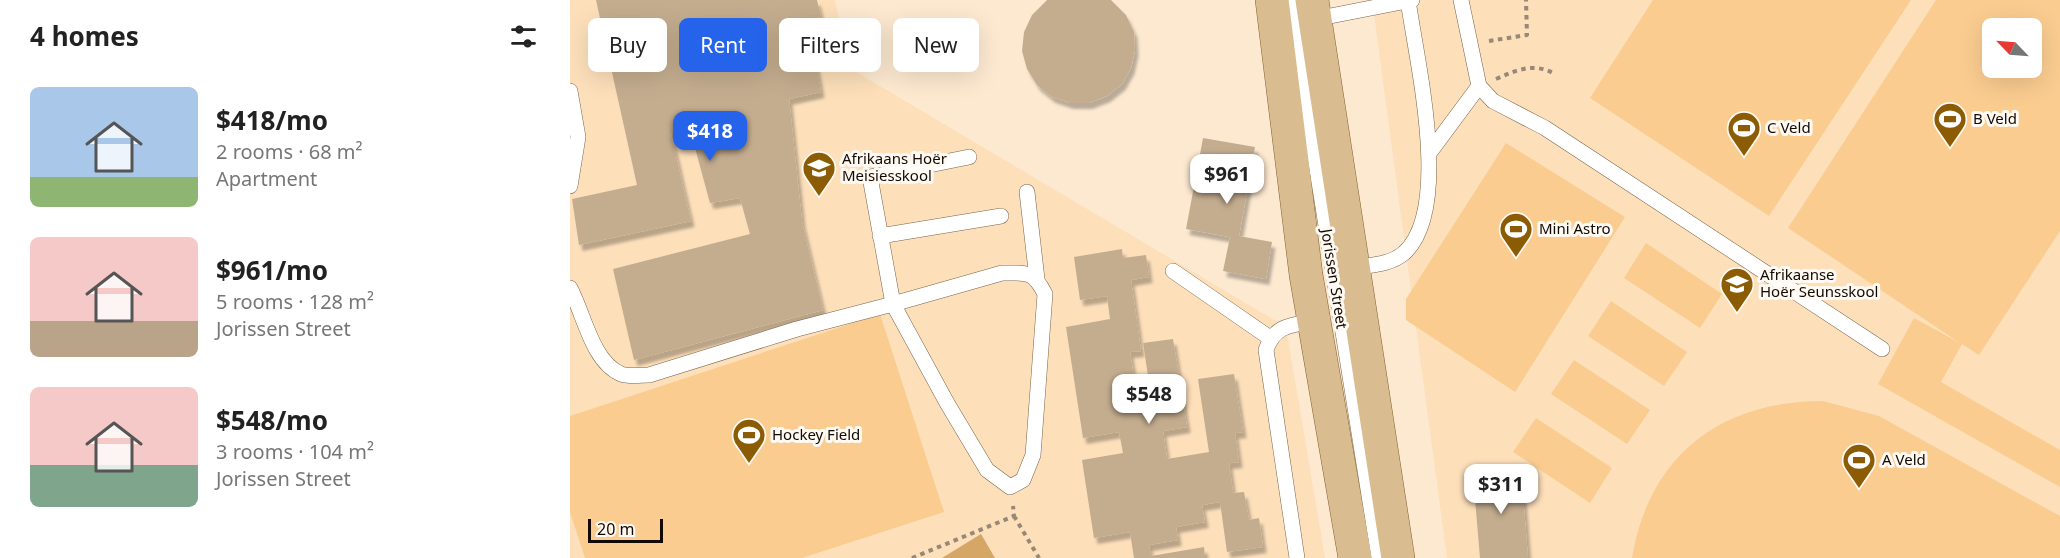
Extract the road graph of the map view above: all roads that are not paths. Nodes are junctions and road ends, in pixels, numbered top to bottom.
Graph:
1 (1272, 0) edge
2 (1409, 0) edge
3 (1461, 0) edge
4 (1305, 3) edge
5 (1479, 86) junction
6 (570, 91) edge
7 (1430, 152) junction
8 (969, 157) dead end
9 (570, 186) edge
10 (1027, 192) dead end
11 (1001, 216) dead end
12 (880, 236) junction
13 (1173, 271) dead end
14 (1328, 272) junction
15 (1037, 279) junction
16 (570, 288) edge
17 (893, 304) junction
18 (1313, 321) junction
19 (1270, 338) junction
20 (1882, 349) dead end
21 (1297, 558) edge
22 (1355, 558) edge
23 (1365, 558) edge
24 (1379, 558) edge
25 (1398, 558) edge

1 - 14 main road, Jorissen Street
2 - 4 lane
2 - 7 lane
3 - 5 lane
4 - 14 main road, Jorissen Street
5 - 7 lane
5 - 20 lane
6 - 9 lane
7 - 14 lane
8 - 12 lane
10 - 15 lane
11 - 12 lane
12 - 17 lane
13 - 19 lane
14 - 18 main road, Jorissen Street
14 - 23 lane, Jorissen Street
14 - 24 lane, Jorissen Street
14 - 25 main road, Jorissen Street
15 - 17 lane
15 - 17 lane
16 - 17 lane
18 - 19 lane
18 - 22 main road, Jorissen Street
19 - 21 lane

